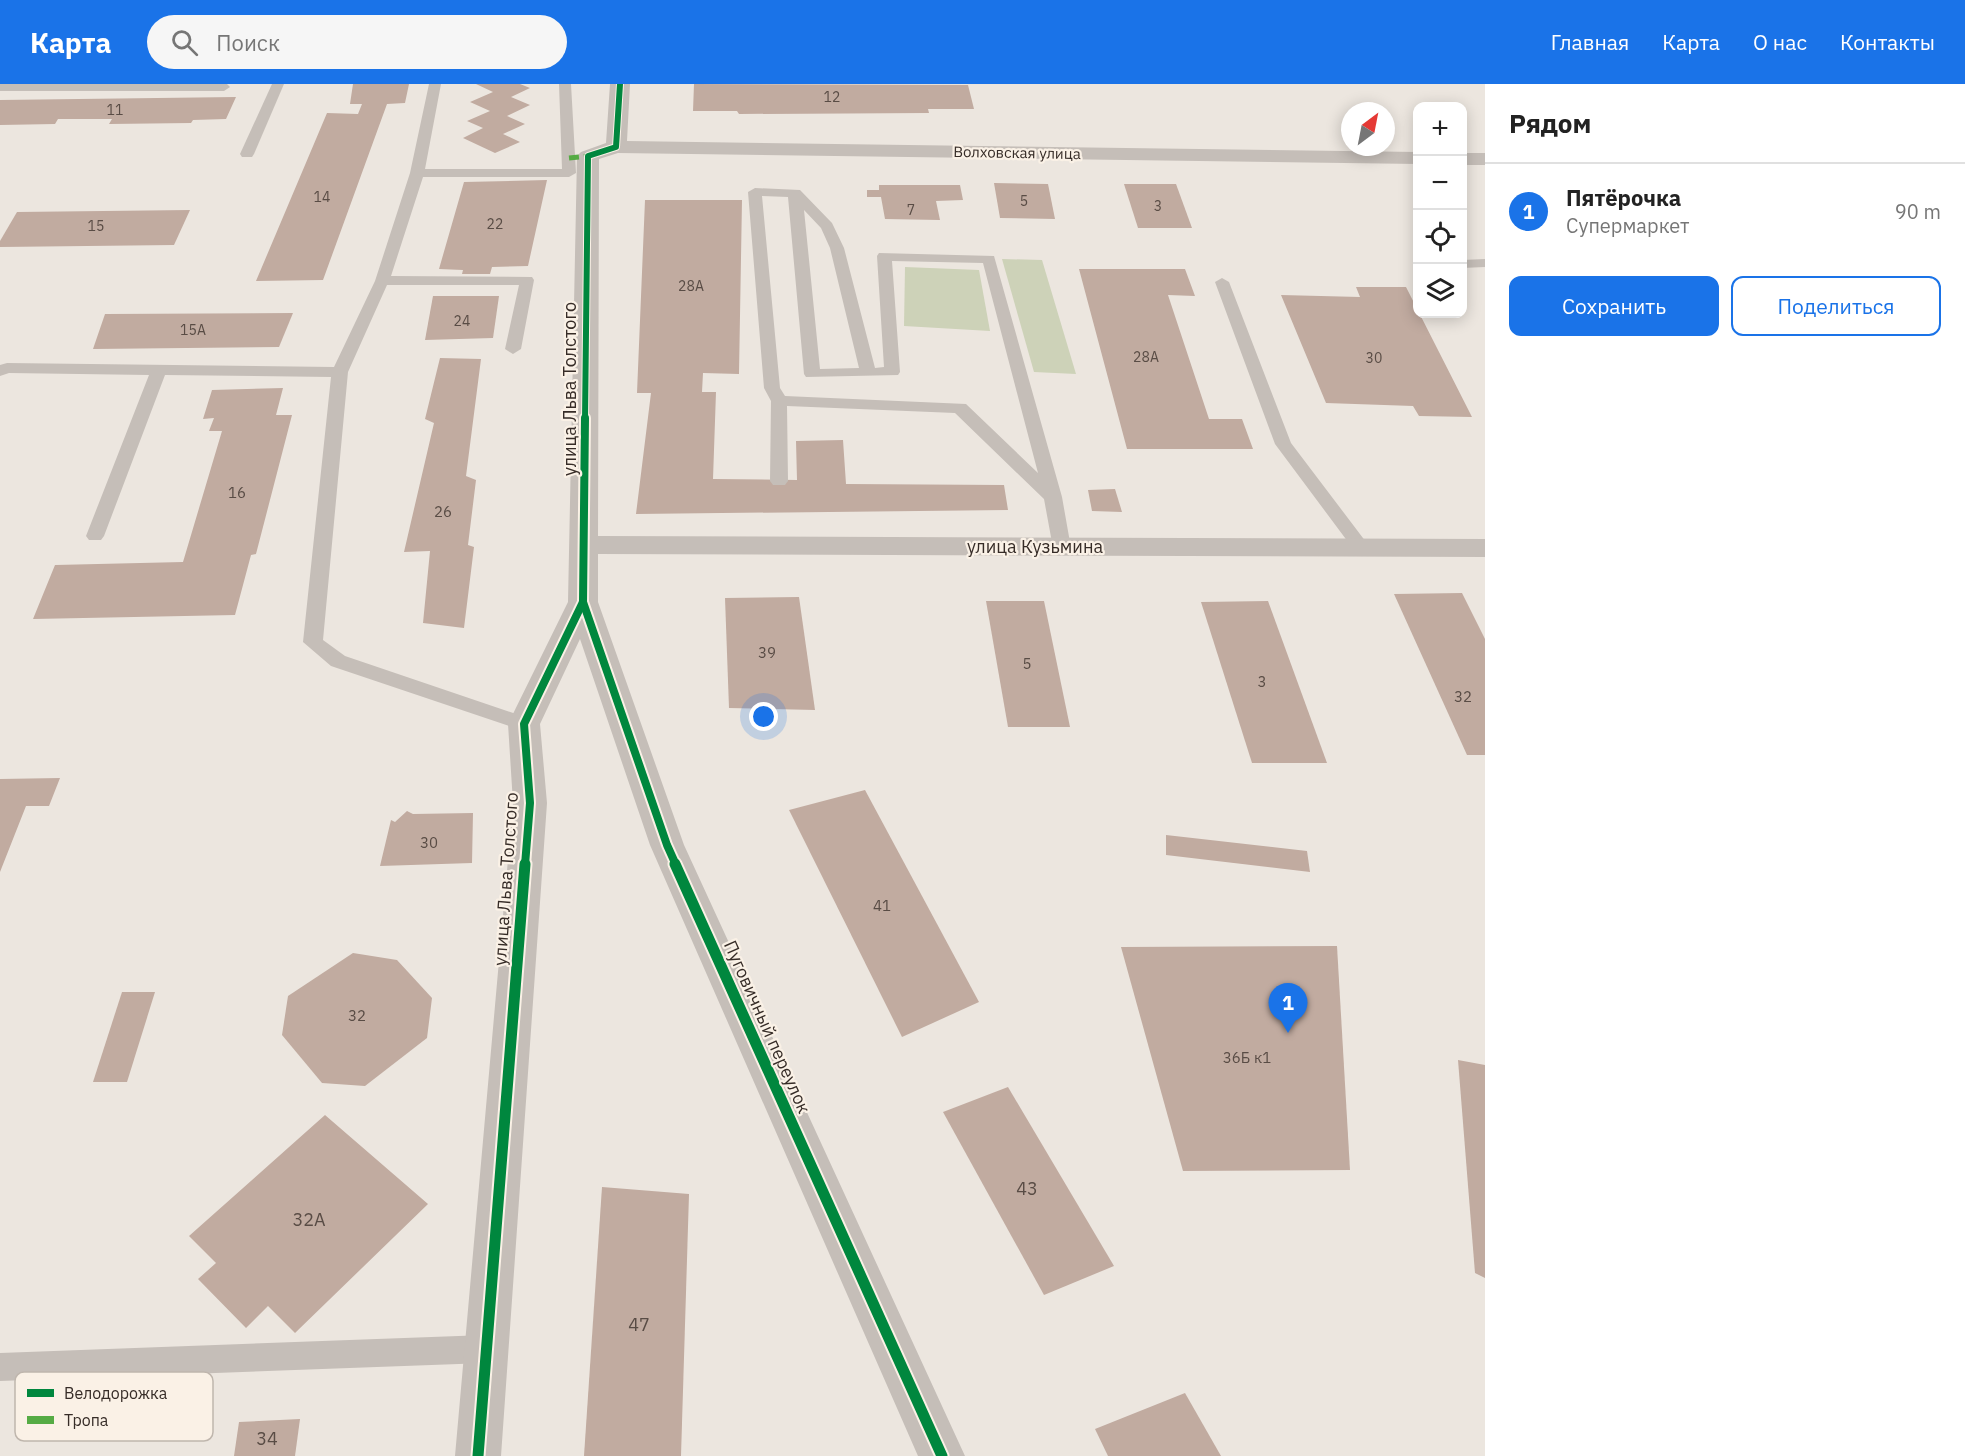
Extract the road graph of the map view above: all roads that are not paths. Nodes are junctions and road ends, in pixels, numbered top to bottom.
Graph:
1 (278, 84) edge
2 (435, 84) edge
3 (565, 84) edge
4 (620, 84) edge
5 (0, 87) edge
6 (224, 87) dead end
7 (615, 147) junction
8 (247, 154) dead end
9 (1413, 158) edge
10 (1467, 159) edge
11 (1485, 159) edge
12 (417, 173) junction
13 (795, 193) junction
14 (1485, 263) edge
15 (1467, 264) edge
16 (382, 281) junction
17 (1222, 282) dead end
18 (513, 349) dead end
19 (159, 370) junction
20 (0, 371) edge
21 (340, 372) junction
22 (868, 373) junction
23 (779, 401) junction
24 (779, 481) dead end
25 (1053, 497) junction
26 (95, 536) dead end
27 (585, 545) junction
28 (1360, 546) junction
29 (1062, 548) junction
30 (1485, 548) edge
31 (583, 602) junction
32 (524, 724) junction
33 (486, 1349) junction
34 (0, 1367) edge
35 (478, 1456) edge
36 (942, 1456) edge

1 - 8 lane
2 - 12 lane
3 - 12 lane
4 - 7 street
5 - 6 lane
7 - 9 street, Волховская улица
7 - 27 street, улица Льва Толстого
10 - 11 street
12 - 16 lane
13 - 22 lane
13 - 22 lane
13 - 23 lane
14 - 15 lane
16 - 18 lane
16 - 21 lane
17 - 28 lane
19 - 20 lane
19 - 21 lane
19 - 26 lane
21 - 32 lane
22 - 25 lane
23 - 24 lane
23 - 25 lane
25 - 29 lane
27 - 29 street, улица Кузьмина
27 - 31 street, улица Льва Толстого
28 - 29 street, улица Кузьмина
28 - 30 street, улица Кузьмина
31 - 32 street, улица Льва Толстого
31 - 36 street, Пуговичный переулок
32 - 33 street, улица Льва Толстого
33 - 34 lane
33 - 35 street, улица Льва Толстого

